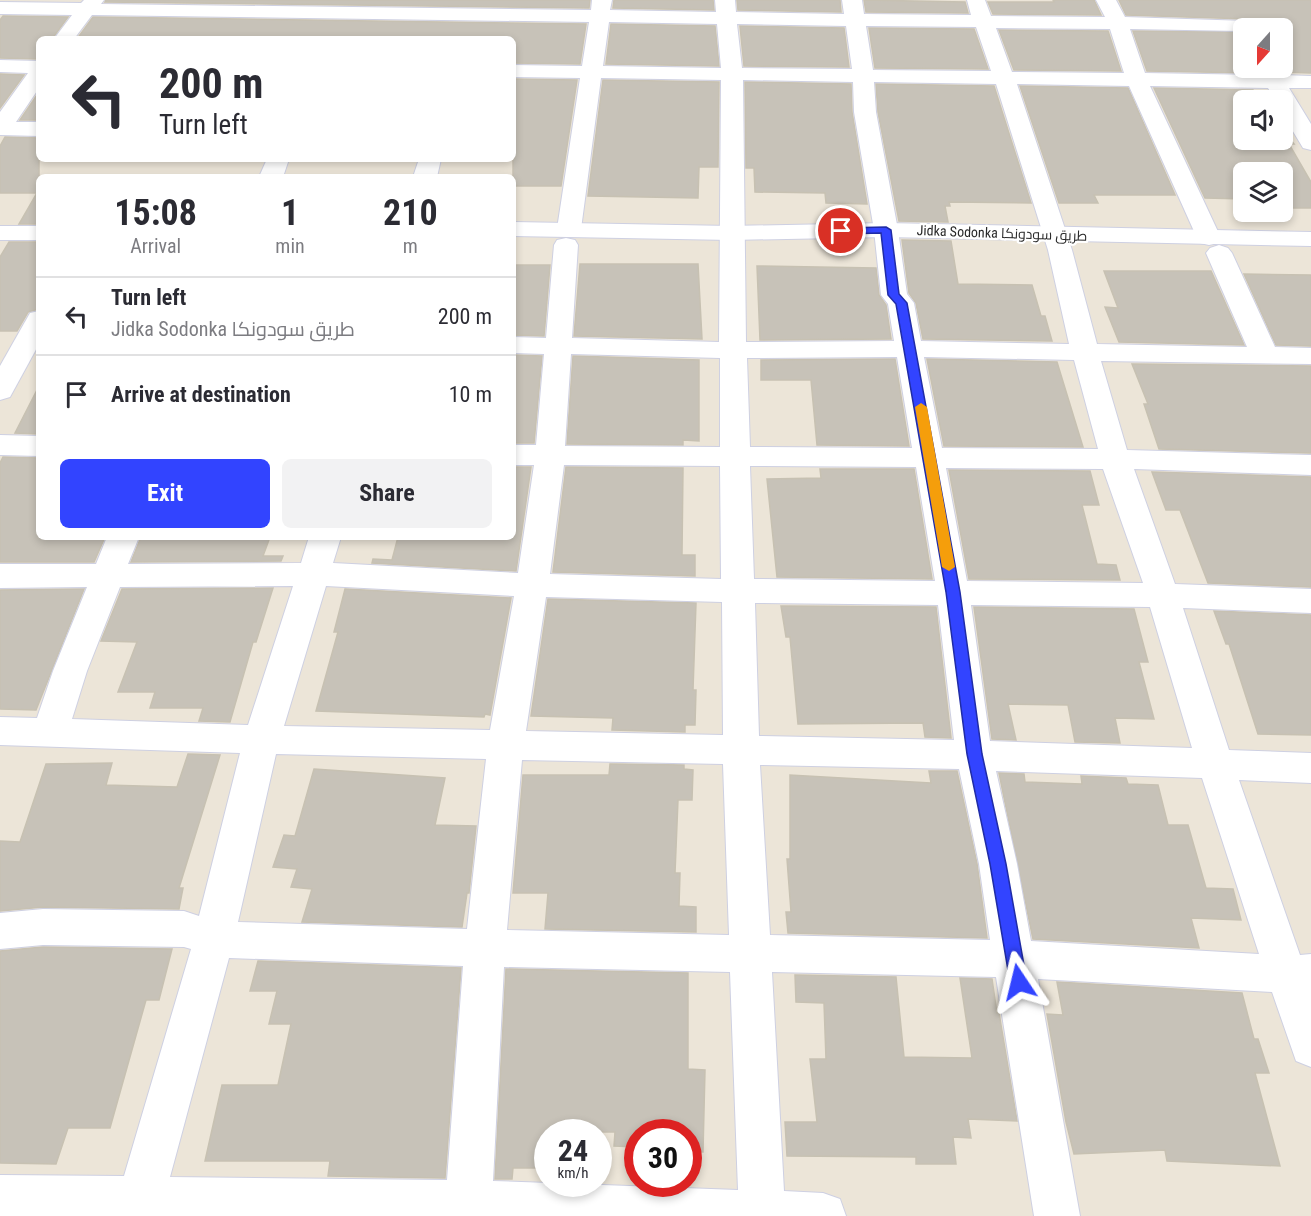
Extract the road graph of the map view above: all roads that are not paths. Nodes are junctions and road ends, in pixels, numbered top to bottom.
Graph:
1 (1106, 0) edge
2 (91, 4) edge
3 (0, 8) edge
4 (601, 8) edge
5 (725, 9) edge
6 (853, 10) edge
7 (978, 10) edge
8 (341, 15) edge
9 (467, 16) edge
10 (1233, 21) edge
11 (1118, 24) junction
12 (66, 36) edge
13 (0, 66) edge
14 (36, 66) edge
15 (516, 71) edge
16 (591, 73) junction
17 (732, 73) junction
18 (863, 76) junction
19 (1233, 76) edge
20 (36, 77) edge
21 (1004, 77) junction
22 (1273, 78) edge
23 (1288, 78) edge
24 (1137, 80) junction
25 (1311, 82) edge
26 (0, 128) edge
27 (36, 129) edge
28 (1311, 143) edge
29 (0, 219) edge
30 (36, 220) edge
31 (516, 229) edge
32 (0, 233) edge
33 (36, 233) edge
34 (568, 237) junction
35 (886, 238) junction
36 (731, 239) junction
37 (1311, 239) edge
38 (1058, 243) junction
39 (516, 244) edge
40 (1214, 246) junction
41 (1311, 255) edge
42 (36, 329) edge
43 (0, 333) edge
44 (516, 345) edge
45 (558, 348) junction
46 (910, 349) junction
47 (732, 350) junction
48 (1085, 352) junction
49 (1265, 356) junction
50 (1311, 356) edge
51 (0, 391) edge
52 (0, 445) edge
53 (36, 446) edge
54 (516, 455) edge
55 (550, 456) junction
56 (734, 458) junction
57 (930, 459) junction
58 (1115, 459) junction
59 (1311, 465) edge
60 (122, 540) edge
61 (324, 540) edge
62 (315, 574) junction
63 (0, 576) edge
64 (107, 576) junction
65 (532, 585) junction
66 (737, 591) junction
67 (953, 592) junction
68 (1162, 595) junction
69 (1311, 601) edge
70 (0, 731) edge
71 (50, 733) junction
72 (261, 741) junction
73 (505, 747) junction
74 (741, 751) junction
75 (974, 754) junction
76 (1215, 763) junction
77 (1311, 768) edge
78 (0, 931) edge
79 (214, 939) junction
80 (485, 948) junction
81 (751, 953) junction
82 (1015, 958) junction
83 (1299, 973) edge
84 (1311, 1047) edge
85 (0, 1198) edge
86 (138, 1207) edge
87 (469, 1210) edge
88 (762, 1215) edge
89 (823, 1216) edge
90 (1058, 1216) edge

1 - 11 street
2 - 3 street
2 - 8 street
2 - 12 street
4 - 5 street
4 - 9 street
4 - 16 street
5 - 6 street
5 - 17 street
6 - 7 street
6 - 18 street
7 - 11 street
7 - 21 street
8 - 9 street
10 - 11 street
11 - 24 street
13 - 14 street
15 - 16 street
16 - 17 street
16 - 34 street
17 - 18 street
17 - 36 street
18 - 21 street
18 - 35 street
19 - 24 street
20 - 26 street
21 - 24 street
21 - 38 street
22 - 28 street
23 - 25 street
24 - 40 street
26 - 27 street
29 - 30 street
31 - 34 street, Jidka Sodonka طريق سودونكا
32 - 33 street
34 - 36 street, Jidka Sodonka طريق سودونكا
34 - 39 street, Jidka Sodonka طريق سودونكا
34 - 45 street
35 - 36 street, Jidka Sodonka طريق سودونكا
35 - 38 street, Jidka Sodonka طريق سودونكا
35 - 46 street
36 - 47 street
37 - 40 street, Jidka Sodonka طريق سودونكا
38 - 40 street, Jidka Sodonka طريق سودونكا
38 - 48 street
40 - 41 street, Jidka Sodonka طريق سودونكا
40 - 49 street
42 - 43 street
42 - 51 street
44 - 45 street
45 - 47 street
45 - 55 street
46 - 47 street
46 - 48 street
46 - 57 street
47 - 56 street
48 - 49 street
48 - 58 street
49 - 50 street
52 - 53 street
54 - 55 street
55 - 56 street
55 - 65 street
56 - 57 street
56 - 66 street
57 - 58 street
57 - 67 street
58 - 59 street
58 - 68 street
60 - 64 street
61 - 62 street
62 - 64 street
62 - 65 street
62 - 72 street
63 - 64 street
64 - 71 street
65 - 66 street
65 - 73 street
66 - 67 street
66 - 74 street
67 - 68 street
67 - 75 street
68 - 69 street
68 - 76 street
70 - 71 street
71 - 72 street
72 - 73 street
72 - 79 street
73 - 74 street
73 - 80 street
74 - 75 street
74 - 81 street
75 - 76 street
75 - 82 street
76 - 77 street
76 - 83 street
78 - 79 street
79 - 80 street
79 - 86 street
80 - 81 street
80 - 87 street
81 - 82 street
81 - 88 street
82 - 83 street
82 - 90 street
83 - 84 street
85 - 86 street
86 - 87 street
87 - 88 street
88 - 89 street

